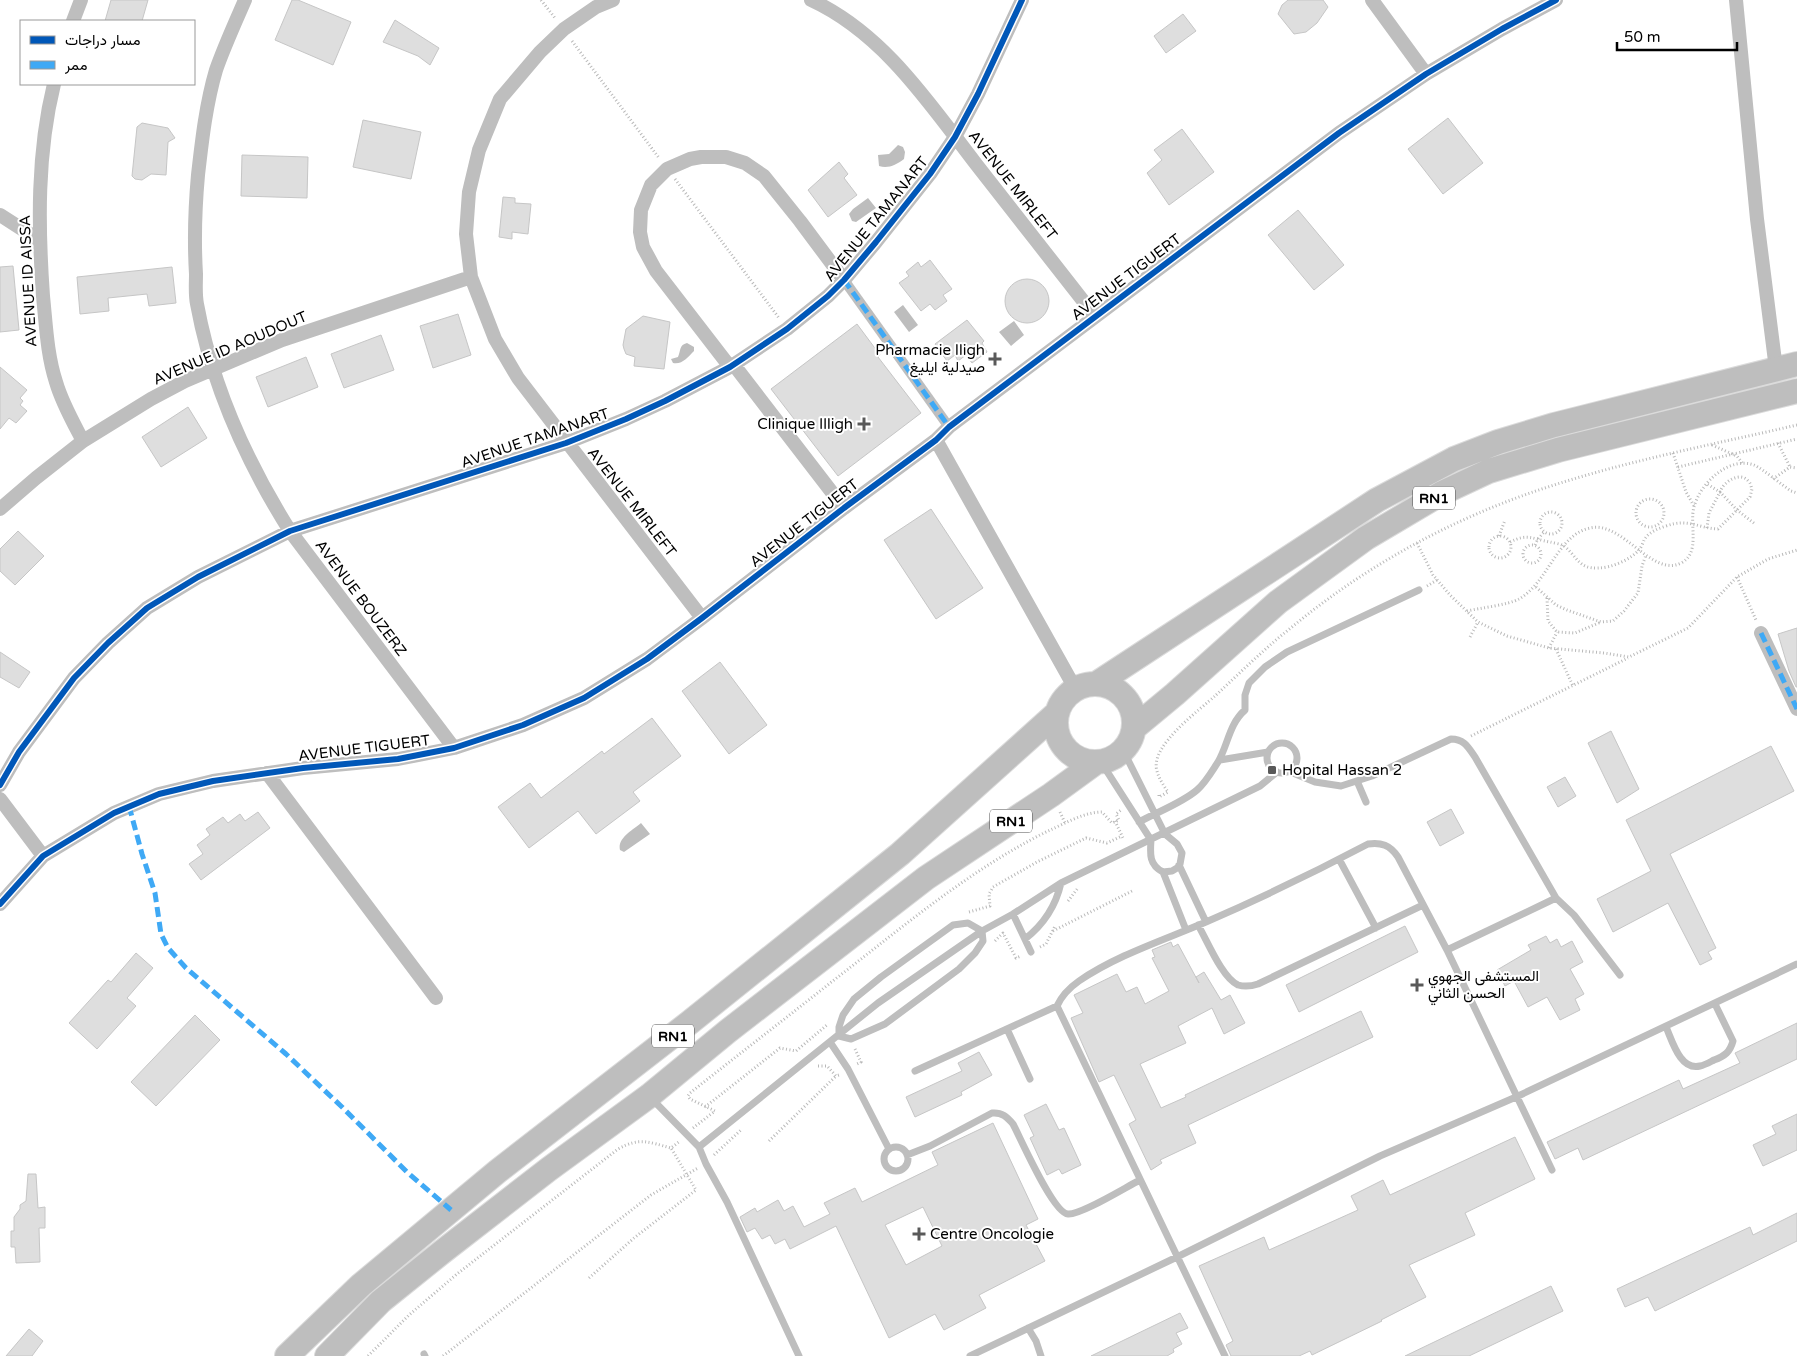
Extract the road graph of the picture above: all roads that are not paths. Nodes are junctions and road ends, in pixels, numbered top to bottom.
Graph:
1 (81, 0) edge
2 (245, 0) edge
3 (613, 0) edge
4 (811, 0) edge
5 (1022, 0) edge
6 (1372, 0) edge
7 (1556, 0) edge
8 (1736, 0) edge
9 (73, 20) edge
10 (1426, 74) junction
11 (54, 85) edge
12 (955, 137) junction
13 (0, 215) edge
14 (40, 240) junction
15 (472, 277) junction
16 (844, 280) junction
17 (1095, 316) junction
18 (732, 366) junction
19 (1787, 367) edge
20 (214, 370) junction
21 (1797, 391) edge
22 (949, 427) junction
23 (936, 440) junction
24 (83, 441) junction
25 (566, 443) junction
26 (844, 508) junction
27 (0, 509) edge
28 (290, 531) junction
29 (1420, 590) dead end
30 (702, 618) junction
31 (1761, 633) road end
32 (1086, 687) junction
33 (1797, 709) edge
34 (1057, 713) junction
35 (1134, 728) junction
36 (454, 748) junction
37 (1123, 750) junction
38 (1268, 752) junction
39 (1220, 760) junction
40 (1098, 762) junction
41 (1288, 771) junction
42 (1277, 772) junction
43 (267, 773) junction
44 (1356, 781) junction
45 (0, 785) edge
46 (0, 799) edge
47 (1366, 802) dead end
48 (1155, 814) junction
49 (1139, 822) junction
50 (1165, 834) junction
51 (1151, 840) junction
52 (42, 856) junction
53 (1339, 859) junction
54 (1178, 865) junction
55 (1163, 872) junction
56 (1061, 883) junction
57 (1556, 898) junction
58 (0, 904) edge
59 (1424, 905) junction
60 (1013, 914) junction
61 (1206, 922) junction
62 (1198, 925) junction
63 (1376, 928) junction
64 (1186, 930) junction
65 (982, 931) junction
66 (1025, 939) junction
67 (1447, 950) junction
68 (1031, 952) road end
69 (1797, 964) edge
70 (1620, 975) dead end
71 (436, 998) dead end
72 (1715, 1004) junction
73 (1057, 1006) junction
74 (1666, 1027) junction
75 (1007, 1029) junction
76 (839, 1036) junction
77 (830, 1042) junction
78 (915, 1070) dead end
79 (1030, 1079) dead end
80 (649, 1096) junction
81 (1516, 1097) junction
82 (699, 1147) junction
83 (889, 1149) junction
84 (907, 1154) junction
85 (1552, 1170) dead end
86 (1140, 1180) junction
87 (1177, 1256) junction
88 (1028, 1328) junction
89 (980, 1354) edge
90 (287, 1356) edge
91 (327, 1356) edge
92 (799, 1356) edge
93 (970, 1356) edge
94 (1042, 1356) edge
95 (1225, 1356) edge

1 - 9 street
2 - 20 street, AVENUE BOUZERZ
3 - 15 street, AVENUE MIRLEFT
4 - 12 street, AVENUE MIRLEFT
5 - 12 street, AVENUE TAMANART
6 - 10 street
7 - 10 street, AVENUE TIGUERT
8 - 19 street
10 - 17 street, AVENUE TIGUERT
11 - 14 street, AVENUE ID AISSA
12 - 16 street, AVENUE TAMANART
12 - 17 street, AVENUE MIRLEFT
13 - 14 street
14 - 24 street, AVENUE ID AISSA
15 - 20 street, AVENUE ID AOUDOUT
15 - 25 street, AVENUE MIRLEFT
16 - 18 street, AVENUE TAMANART
16 - 18 street
16 - 22 street
17 - 22 street, AVENUE TIGUERT
18 - 25 street, AVENUE TAMANART
18 - 26 street
19 - 32 highway, RN1
20 - 24 street, AVENUE ID AOUDOUT
20 - 28 street, AVENUE BOUZERZ
21 - 35 highway, RN1
22 - 23 street, AVENUE TIGUERT
23 - 26 street, AVENUE TIGUERT
23 - 32 street
24 - 27 street, AVENUE ID AOUDOUT
25 - 28 street, AVENUE TAMANART
25 - 30 street, AVENUE MIRLEFT
26 - 30 street, AVENUE TIGUERT
28 - 36 street, AVENUE BOUZERZ
28 - 45 street, AVENUE TAMANART
29 - 39 lane
30 - 36 street, AVENUE TIGUERT
31 - 33 street
32 - 34 highway, RN1
32 - 35 highway
34 - 40 highway
34 - 90 highway, RN1
35 - 37 highway, RN1
36 - 43 street, AVENUE TIGUERT
37 - 40 highway, RN1
37 - 48 lane
38 - 39 lane
38 - 41 lane
38 - 42 lane
39 - 48 lane
40 - 49 lane
40 - 80 highway, RN1
41 - 42 lane
41 - 44 lane
42 - 50 lane
43 - 52 street, AVENUE TIGUERT
43 - 71 street
44 - 47 lane
44 - 57 lane
46 - 52 street
48 - 49 lane
48 - 50 lane
49 - 51 lane
50 - 51 lane
50 - 54 lane
51 - 55 lane
51 - 56 lane
52 - 58 street, AVENUE TIGUERT
53 - 59 lane
53 - 61 lane
53 - 63 lane
54 - 55 lane
54 - 61 lane
55 - 64 lane
56 - 60 lane
56 - 66 lane
57 - 67 lane
57 - 70 lane
59 - 63 lane
59 - 67 lane
60 - 65 lane
60 - 66 lane
61 - 62 lane
62 - 63 lane
62 - 64 lane
64 - 73 lane
65 - 76 lane
65 - 76 lane
65 - 76 lane
66 - 68 lane
67 - 81 lane
69 - 72 lane
72 - 74 lane
72 - 74 lane
73 - 75 lane
73 - 86 lane
74 - 81 lane
75 - 78 lane
75 - 79 lane
76 - 77 lane
77 - 82 lane
77 - 83 lane
80 - 82 lane
80 - 91 highway, RN1
81 - 85 lane
81 - 87 lane
82 - 92 lane
83 - 84 lane
83 - 84 lane
84 - 86 lane
86 - 87 lane
87 - 88 lane
87 - 95 lane
88 - 89 lane
88 - 94 lane
89 - 93 lane

